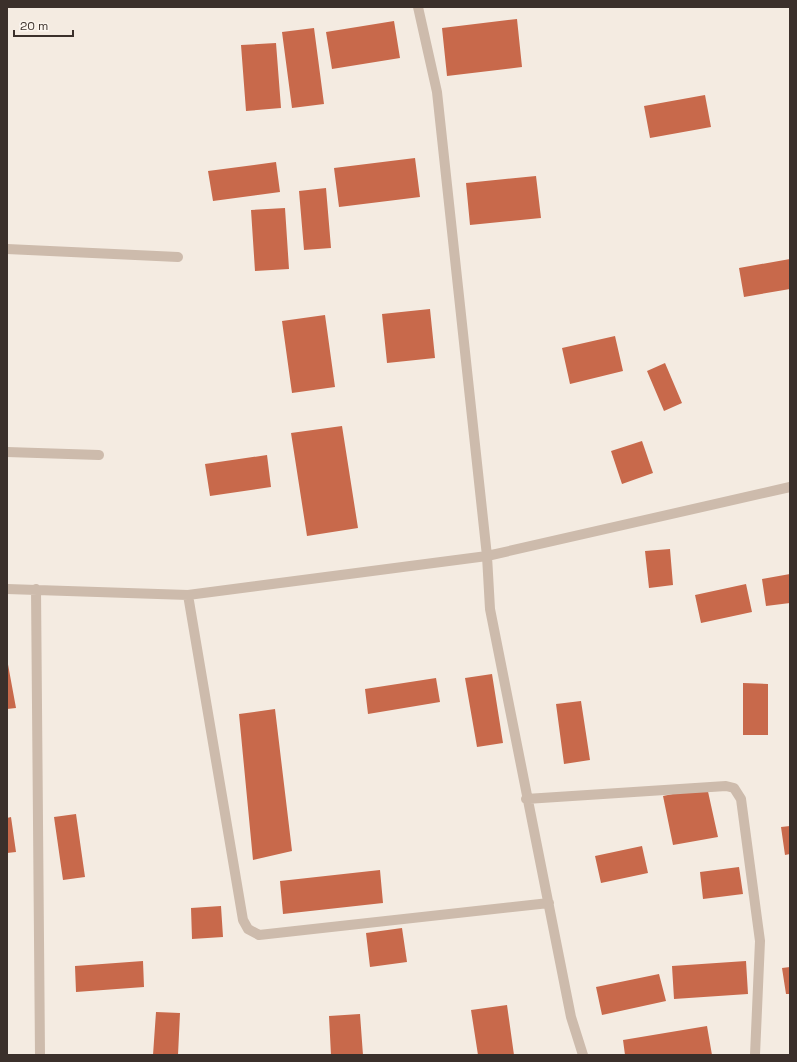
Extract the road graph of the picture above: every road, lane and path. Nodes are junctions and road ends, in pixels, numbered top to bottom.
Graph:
1 (418, 7) edge
2 (7, 249) edge
3 (178, 257) dead end
4 (7, 452) edge
5 (99, 455) dead end
6 (790, 487) edge
7 (487, 556) junction
8 (7, 589) edge
9 (36, 590) junction
10 (188, 595) junction
11 (526, 799) junction
12 (549, 903) junction
13 (40, 1055) edge
14 (583, 1055) edge
15 (755, 1055) edge

1 - 7 street
2 - 3 street
4 - 5 street
6 - 7 street
7 - 10 street
7 - 11 street
8 - 9 street
9 - 10 street
9 - 13 street
10 - 12 street
11 - 12 street
11 - 15 street
12 - 14 street

